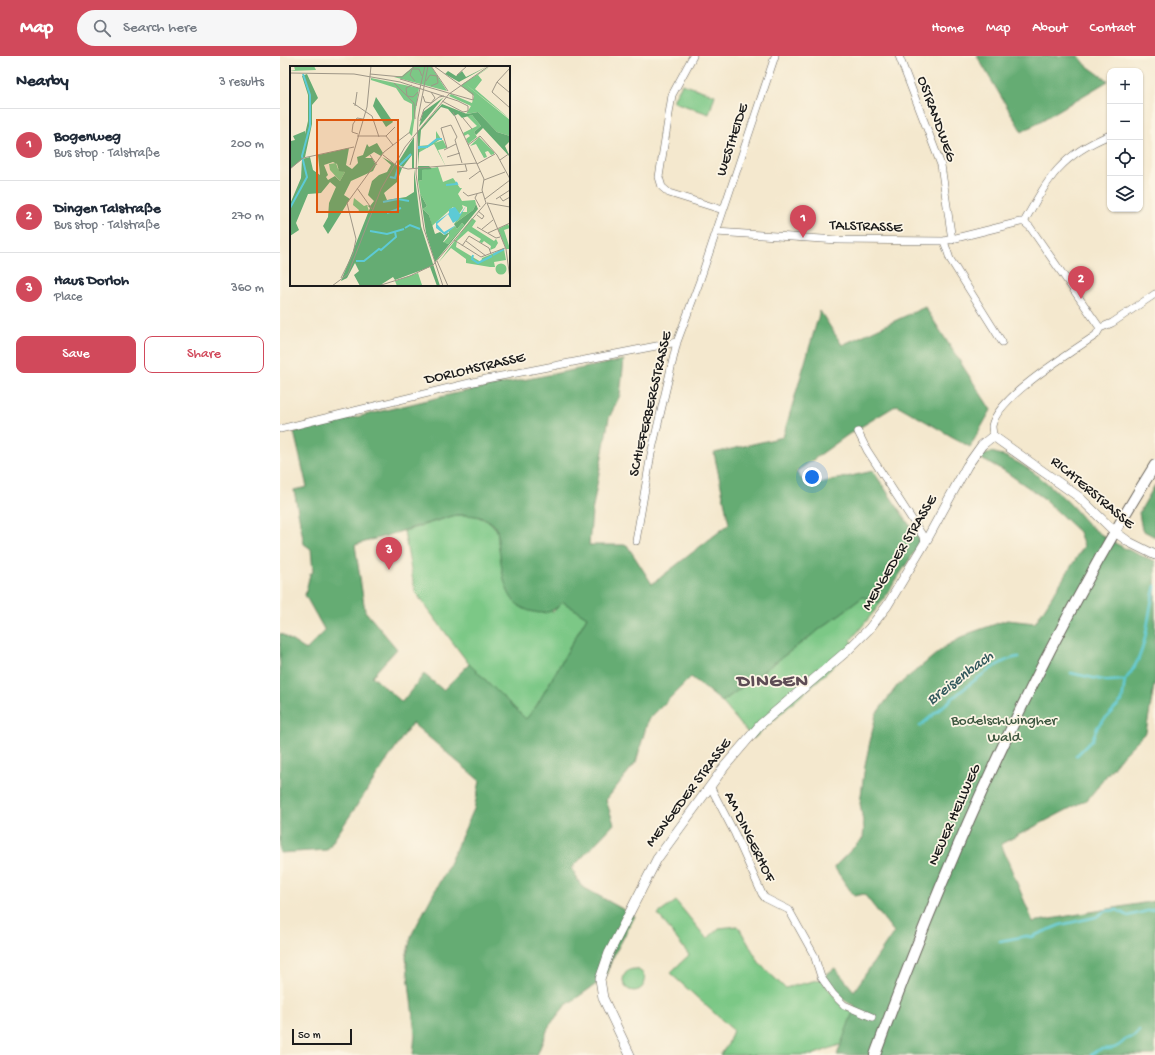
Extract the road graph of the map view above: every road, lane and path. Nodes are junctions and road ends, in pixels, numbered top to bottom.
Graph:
1 (693, 56) edge
2 (775, 56) edge
3 (899, 56) edge
4 (1107, 136) edge
5 (723, 210) junction
6 (1024, 222) junction
7 (716, 232) junction
8 (952, 240) junction
9 (944, 242) junction
10 (1155, 294) edge
11 (1100, 328) junction
12 (677, 342) junction
13 (1002, 342) dead end
14 (280, 429) edge
15 (858, 432) dead end
16 (993, 436) junction
17 (1155, 465) edge
18 (1114, 531) junction
19 (636, 540) dead end
20 (926, 541) junction
21 (1155, 555) edge
22 (710, 786) junction
23 (872, 1017) dead end
24 (630, 1055) edge
25 (875, 1055) edge

1 - 5 street
2 - 5 street, WESTHEIDE
3 - 8 street, OSTRANDWEG
4 - 6 street
5 - 7 street, WESTHEIDE
6 - 8 street, TALSTRASSE
6 - 11 street
7 - 9 street, TALSTRASSE
7 - 12 street, SCHIEFERBERGSTRASSE
8 - 9 street, TALSTRASSE
9 - 13 street
10 - 11 street
11 - 16 street
12 - 14 street, DORLOHSTRASSE
12 - 19 street, SCHIEFERBERGSTRASSE
15 - 20 street
16 - 18 street, RICHTERSTRASSE
16 - 20 street, MENGEDER STRASSE
17 - 18 main road, NEUER HELLWEG
18 - 21 street, RICHTERSTRASSE
18 - 25 main road, NEUER HELLWEG
20 - 22 street, MENGEDER STRASSE
22 - 23 street, AM DINGERHOF
22 - 24 street, MENGEDER STRASSE

